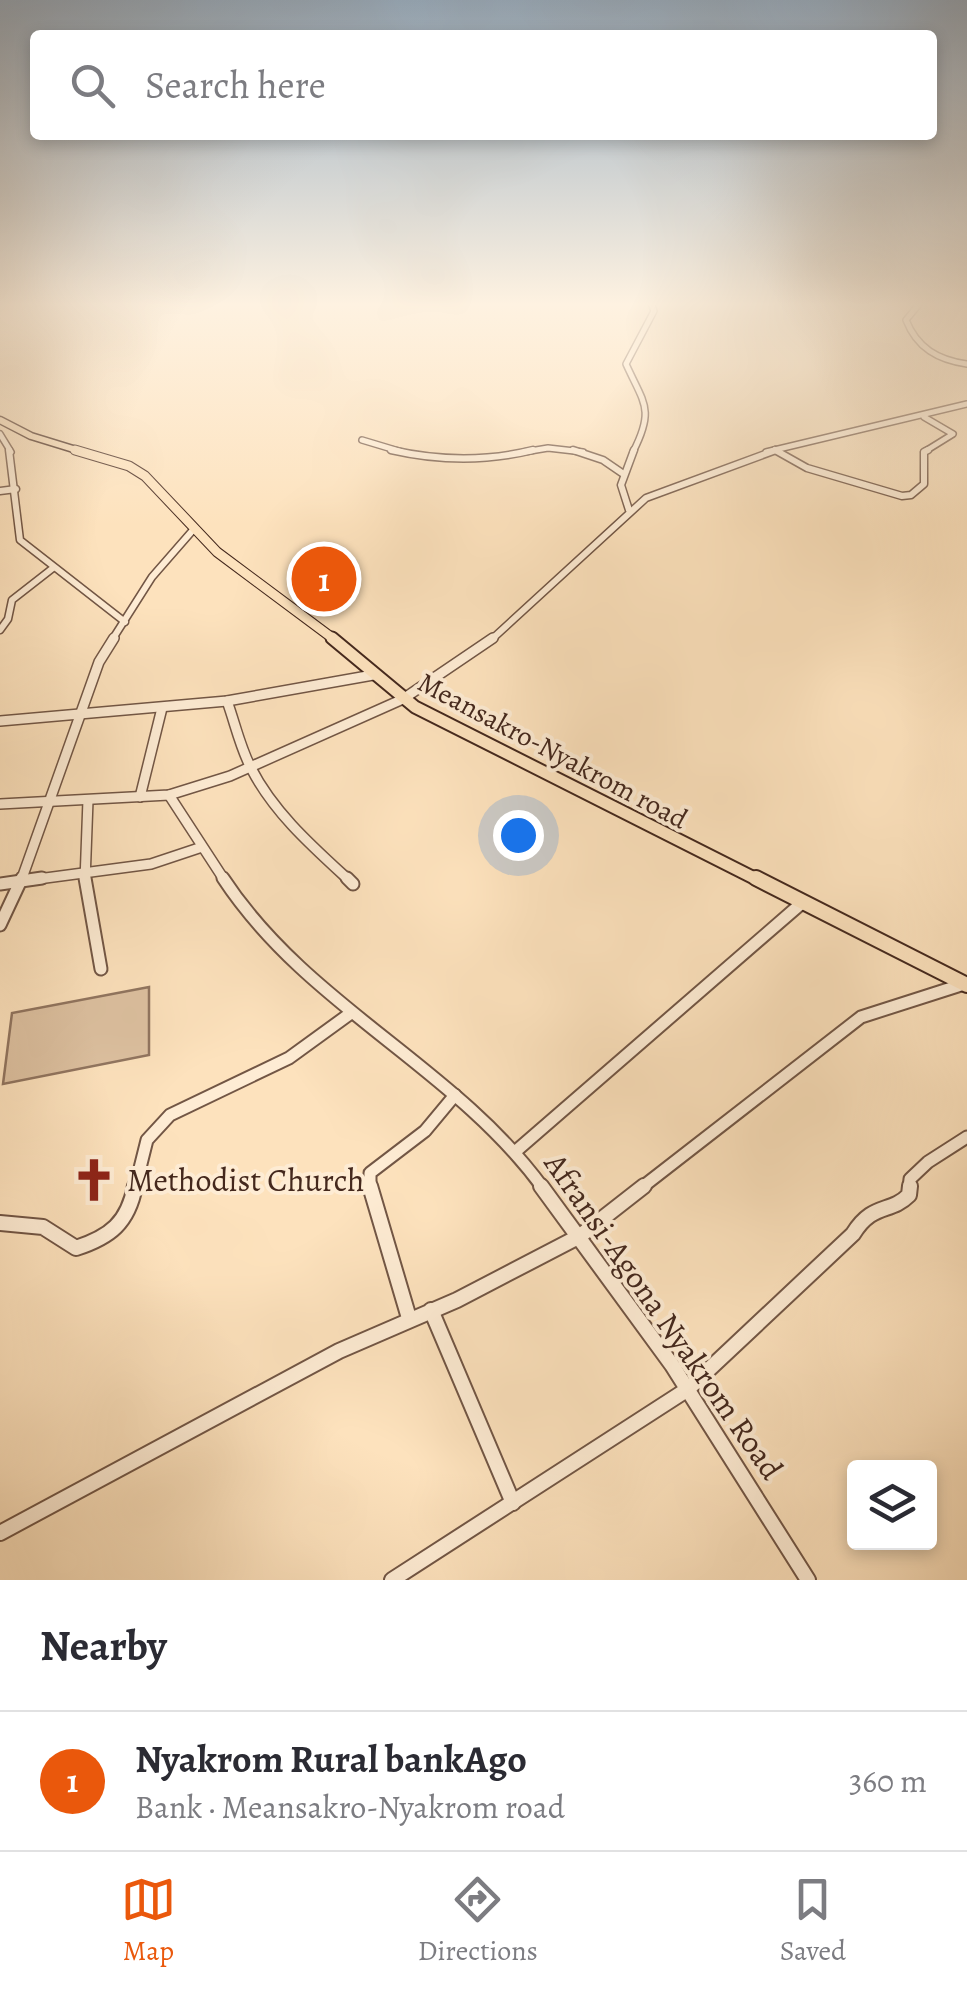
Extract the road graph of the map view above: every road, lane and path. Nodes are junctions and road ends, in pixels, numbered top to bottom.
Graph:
1 (633, 377) edge
2 (967, 404) edge
3 (924, 416) junction
4 (0, 420) edge
5 (0, 434) edge
6 (362, 440) dead end
7 (775, 450) junction
8 (622, 473) junction
9 (16, 489) junction
10 (0, 492) edge
11 (629, 510) junction
12 (193, 530) junction
13 (53, 568) junction
14 (12, 600) junction
15 (0, 602) edge
16 (125, 622) junction
17 (0, 630) edge
18 (374, 675) junction
19 (403, 699) junction
20 (227, 701) junction
21 (162, 708) junction
22 (82, 712) junction
23 (0, 721) edge
24 (250, 768) junction
25 (169, 796) junction
26 (140, 797) junction
27 (88, 800) junction
28 (48, 802) junction
29 (0, 804) edge
30 (202, 847) junction
31 (84, 875) junction
32 (20, 883) junction
33 (0, 884) edge
34 (352, 884) dead end
35 (803, 902) junction
36 (0, 925) edge
37 (102, 969) dead end
38 (966, 985) edge
39 (351, 1013) junction
40 (456, 1094) junction
41 (967, 1137) edge
42 (516, 1151) junction
43 (0, 1223) edge
44 (580, 1236) junction
45 (431, 1310) junction
46 (409, 1318) junction
47 (688, 1390) junction
48 (512, 1502) junction
49 (0, 1533) edge
50 (392, 1580) edge
51 (808, 1580) edge

1 - 8 street
2 - 3 street
3 - 7 street
3 - 7 street
4 - 12 main road, Meansakro-Nyakrom road
5 - 9 street
6 - 8 street
7 - 11 street
8 - 11 street
9 - 10 street
9 - 13 street
11 - 19 street
12 - 16 street
12 - 18 main road, Meansakro-Nyakrom road
13 - 14 street
13 - 16 street
14 - 15 street
14 - 17 street
16 - 22 street
18 - 19 main road, Meansakro-Nyakrom road
18 - 20 street
19 - 24 street
19 - 35 main road, Meansakro-Nyakrom road
20 - 21 street
20 - 24 street
21 - 22 street
21 - 26 street
22 - 23 street
22 - 28 street
24 - 25 street
24 - 34 street
25 - 26 street
25 - 30 street, Afransi-Agona Nyakrom Road
26 - 27 street
27 - 28 street
27 - 31 street
28 - 29 street
28 - 32 street
30 - 31 street
30 - 39 street, Afransi-Agona Nyakrom Road
31 - 32 street
31 - 37 street
32 - 33 street
32 - 36 street
35 - 38 main road, Meansakro-Nyakrom road
35 - 42 street
38 - 44 street
39 - 40 street, Afransi-Agona Nyakrom Road
39 - 43 street
40 - 42 street, Afransi-Agona Nyakrom Road
40 - 46 street
41 - 47 street
42 - 44 street, Afransi-Agona Nyakrom Road
44 - 45 street
44 - 47 street, Afransi-Agona Nyakrom Road
45 - 46 street
45 - 48 street
46 - 49 street
47 - 48 street
47 - 51 street, Afransi-Agona Nyakrom Road
48 - 50 street

